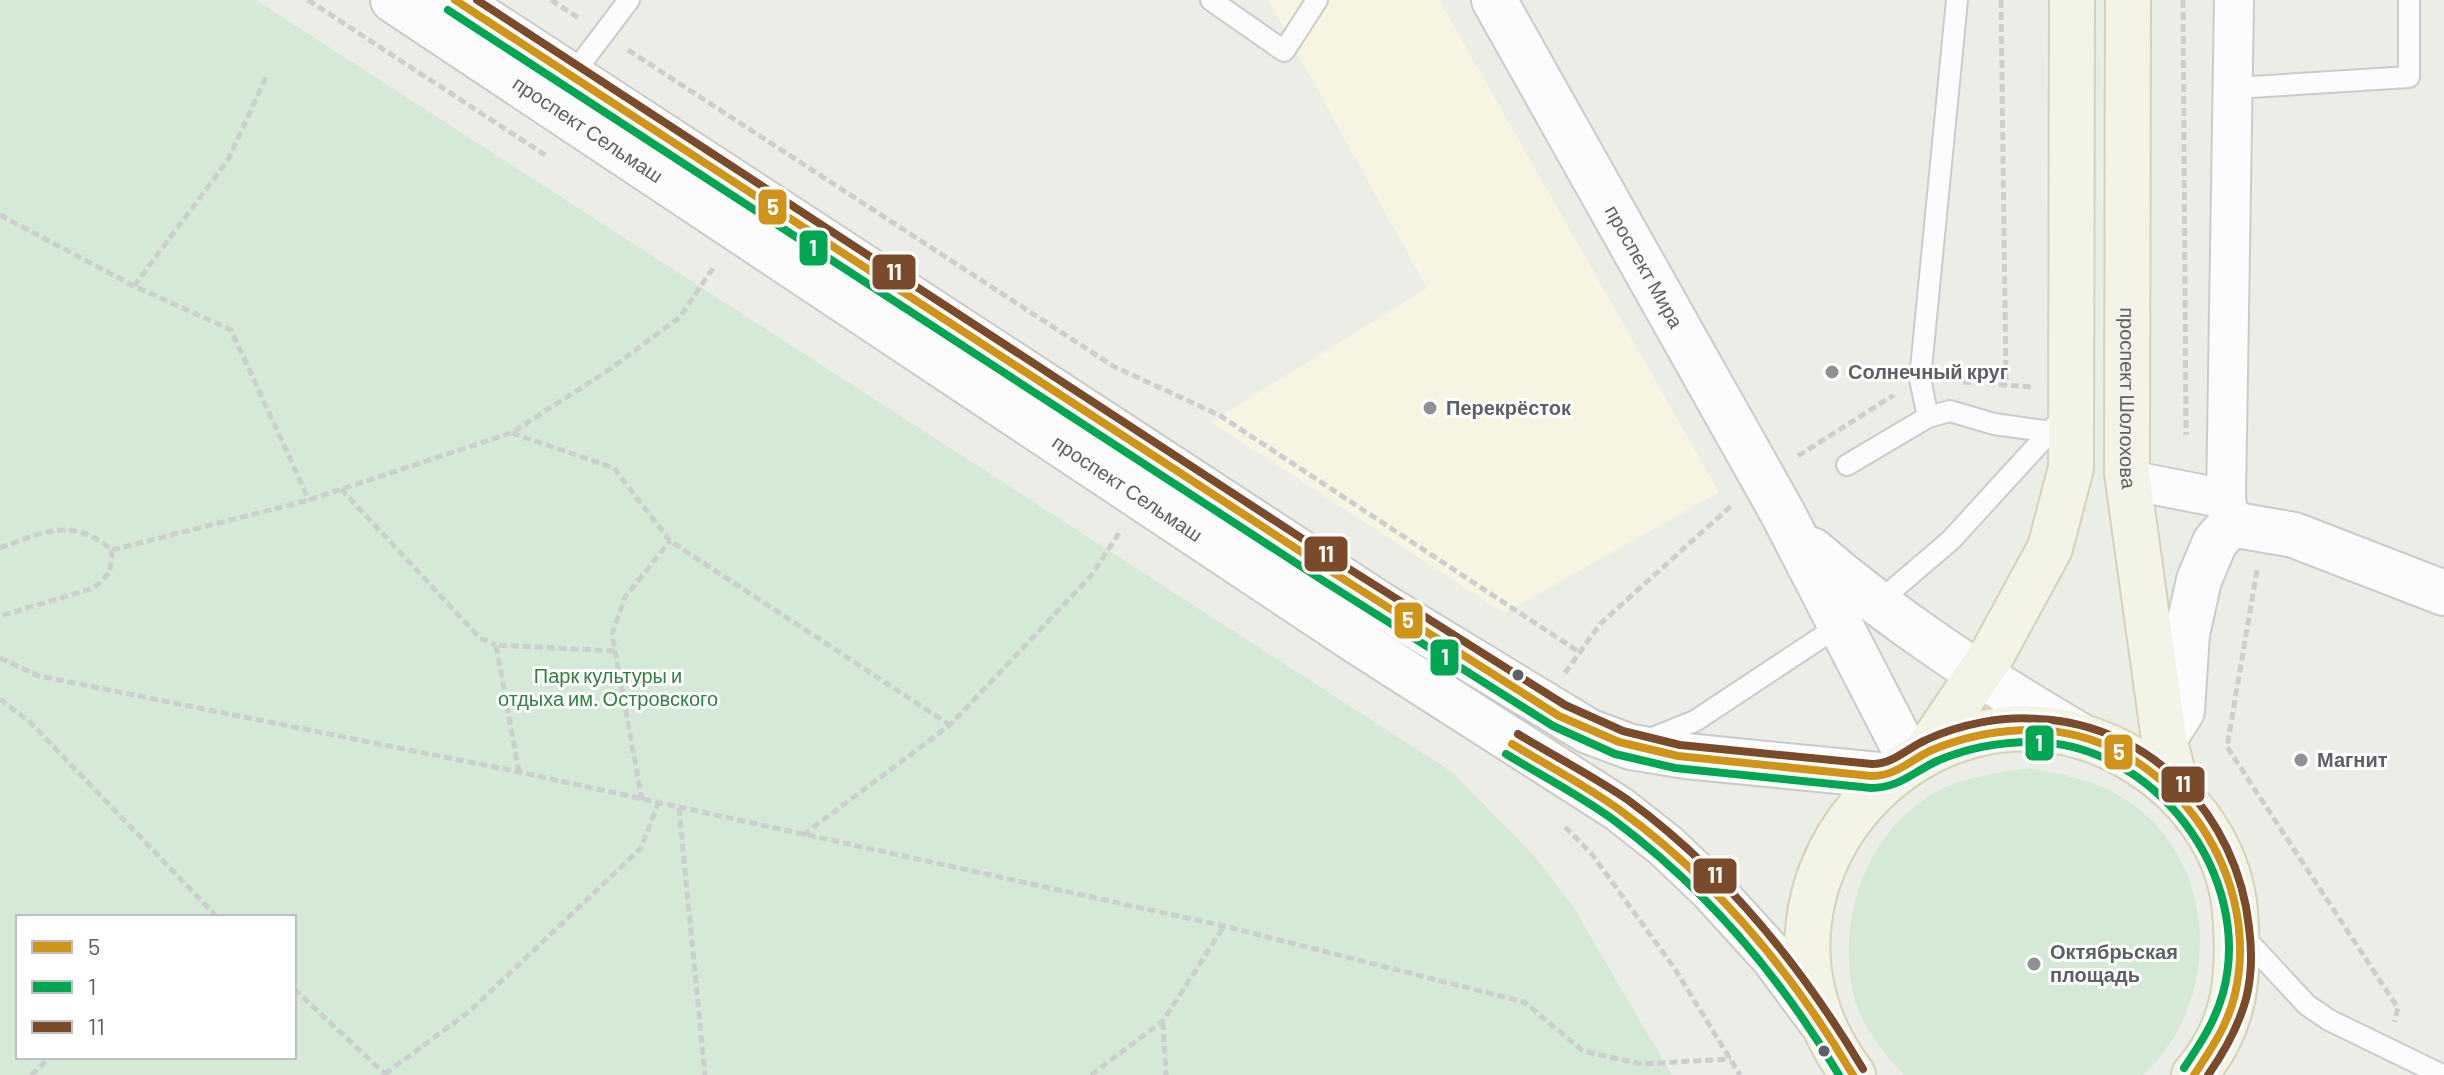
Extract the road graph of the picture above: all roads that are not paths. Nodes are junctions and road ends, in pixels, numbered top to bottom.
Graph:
1 (393, 0) edge
2 (455, 0) edge
3 (629, 0) edge
4 (1211, 0) edge
5 (1317, 0) edge
6 (1494, 0) edge
7 (1957, 0) edge
8 (2072, 0) edge
9 (2128, 0) edge
10 (2234, 0) edge
11 (2409, 0) edge
12 (573, 74) junction
13 (2235, 88) junction
14 (1928, 417) junction
15 (2062, 420) junction
16 (1847, 465) dead end
17 (2129, 480) junction
18 (2240, 518) junction
19 (2444, 593) edge
20 (1858, 615) junction
21 (1978, 676) junction
22 (2079, 735) junction
23 (2164, 739) junction
24 (1631, 747) junction
25 (1909, 763) junction
26 (2178, 792) junction
27 (2236, 929) junction
28 (1822, 1023) junction
29 (1853, 1075) edge
30 (2194, 1075) edge
31 (2442, 1075) edge

1 - 28 main road, проспект Сельмаш
2 - 12 main road, проспект Сельмаш
3 - 12 lane
4 - 5 lane
6 - 20 main road, проспект Мира
7 - 14 lane
8 - 15 main road
9 - 17 main road, проспект Шолохова
10 - 13 street
11 - 13 lane
12 - 24 main road, проспект Сельмаш
13 - 18 street
14 - 15 lane
14 - 16 lane
15 - 20 lane
15 - 21 main road
17 - 18 street
17 - 23 main road, проспект Шолохова
18 - 19 main road
18 - 23 main road
20 - 21 main road, проспект Мира
20 - 24 lane
20 - 25 main road, проспект Мира
21 - 22 main road, проспект Мира
21 - 25 main road
22 - 25 main road
22 - 26 main road
23 - 26 main road, проспект Шолохова
24 - 25 main road, проспект Сельмаш
25 - 28 main road
26 - 27 main road
27 - 30 main road
27 - 31 lane
28 - 29 main road

